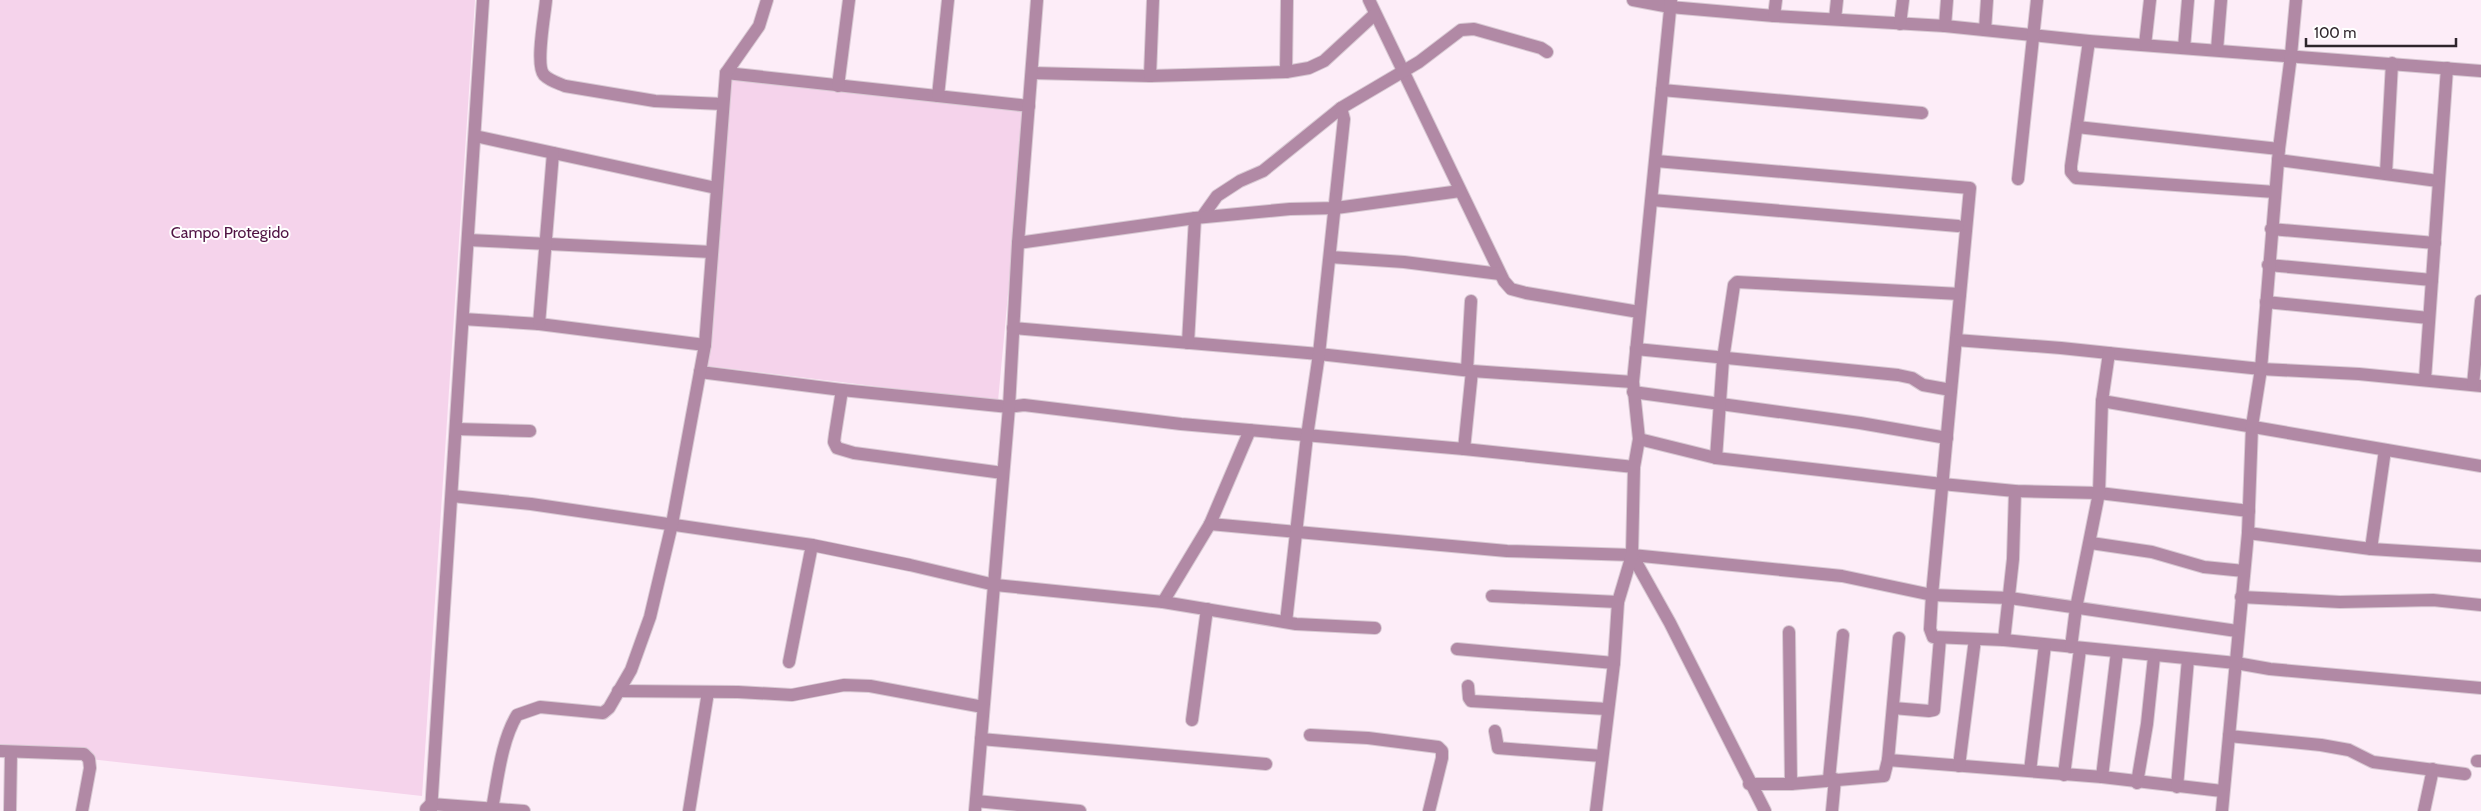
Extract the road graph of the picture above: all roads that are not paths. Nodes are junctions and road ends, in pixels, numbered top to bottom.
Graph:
1 (483, 0) edge
2 (546, 0) edge
3 (768, 0) edge
4 (849, 0) edge
5 (948, 0) edge
6 (1037, 0) edge
7 (1153, 0) edge
8 (1287, 0) edge
9 (1369, 0) edge
10 (1633, 0) edge
11 (1776, 0) edge
12 (1837, 0) edge
13 (1903, 0) edge
14 (1947, 0) edge
15 (1987, 0) edge
16 (2037, 0) edge
17 (2150, 0) edge
18 (2188, 0) edge
19 (2221, 0) edge
20 (2296, 0) edge
21 (1670, 4) edge
22 (1374, 15) junction
23 (1774, 16) junction
24 (1835, 19) junction
25 (1900, 24) junction
26 (1945, 26) junction
27 (1985, 30) junction
28 (2032, 36) junction
29 (2088, 41) junction
30 (2145, 45) junction
31 (2184, 48) junction
32 (2217, 50) junction
33 (1547, 52) dead end
34 (2291, 55) junction
35 (2392, 63) junction
36 (2447, 68) junction
37 (1404, 70) junction
38 (2481, 71) edge
39 (1286, 72) junction
40 (726, 73) junction
41 (1032, 73) junction
42 (1150, 76) junction
43 (838, 86) junction
44 (1662, 90) junction
45 (938, 96) junction
46 (722, 104) junction
47 (1029, 106) junction
48 (1341, 108) junction
49 (1922, 113) dead end
50 (2077, 127) junction
51 (474, 136) junction
52 (554, 153) junction
53 (2278, 154) junction
54 (1656, 161) junction
55 (2386, 173) junction
56 (2018, 179) dead end
57 (2438, 181) junction
58 (716, 188) junction
59 (1460, 191) junction
60 (2275, 192) junction
61 (1652, 200) junction
62 (1336, 208) junction
63 (1199, 217) junction
64 (1958, 226) dead end
65 (2271, 229) junction
66 (468, 240) junction
67 (1018, 243) junction
68 (2435, 243) junction
69 (546, 244) junction
70 (712, 252) junction
71 (1330, 257) junction
72 (2268, 265) junction
73 (1500, 274) junction
74 (2432, 280) junction
75 (1960, 294) junction
76 (1471, 301) dead end
77 (2481, 301) edge
78 (2266, 302) junction
79 (1639, 312) junction
80 (2429, 318) junction
81 (463, 319) junction
82 (539, 324) junction
83 (1013, 328) junction
84 (1956, 340) junction
85 (1188, 344) junction
86 (705, 345) junction
87 (1636, 348) junction
88 (2109, 352) junction
89 (1319, 354) junction
90 (1723, 359) junction
91 (2261, 369) junction
92 (1470, 370) junction
93 (700, 372) junction
94 (2425, 379) junction
95 (2477, 385) edge
96 (1633, 387) junction
97 (842, 390) junction
98 (1951, 390) junction
99 (2102, 401) junction
100 (1718, 404) junction
101 (1009, 407) junction
102 (2252, 426) junction
103 (456, 429) junction
104 (1250, 430) junction
105 (530, 431) dead end
106 (1307, 436) junction
107 (1947, 438) junction
108 (1639, 439) junction
109 (1464, 449) junction
110 (2385, 450) junction
111 (1716, 458) junction
112 (2481, 466) edge
113 (1634, 467) junction
114 (1003, 473) junction
115 (1942, 484) junction
116 (2015, 491) junction
117 (2099, 494) junction
118 (452, 496) junction
119 (2249, 511) junction
120 (672, 524) junction
121 (1210, 524) junction
122 (1296, 531) junction
123 (2248, 533) junction
124 (2091, 543) junction
125 (812, 545) junction
126 (2371, 549) junction
127 (1632, 555) junction
128 (2481, 556) edge
129 (2244, 571) junction
130 (995, 585) junction
131 (1932, 595) junction
132 (1492, 596) dead end
133 (2241, 597) junction
134 (2010, 598) junction
135 (1163, 602) junction
136 (1618, 602) junction
137 (2481, 605) edge
138 (2076, 608) junction
139 (1207, 609) junction
140 (1286, 622) junction
141 (1375, 628) dead end
142 (2237, 631) junction
143 (1789, 632) dead end
144 (1843, 635) dead end
145 (1899, 638) dead end
146 (1940, 638) junction
147 (1975, 639) junction
148 (2004, 640) junction
149 (2045, 645) junction
150 (2076, 648) junction
151 (1457, 649) dead end
152 (2117, 652) junction
153 (2154, 656) junction
154 (2188, 659) junction
155 (788, 662) dead end
156 (1614, 663) junction
157 (2236, 663) junction
158 (1468, 686) dead end
159 (2481, 688) edge
160 (618, 691) junction
161 (708, 692) junction
162 (983, 707) junction
163 (1893, 708) junction
164 (1607, 710) junction
165 (1192, 720) dead end
166 (1495, 731) dead end
167 (1310, 735) dead end
168 (2229, 736) junction
169 (981, 739) junction
170 (6, 752) edge
171 (1602, 756) junction
172 (1888, 760) junction
173 (1266, 764) dead end
174 (1959, 766) junction
175 (2433, 770) junction
176 (2030, 771) junction
177 (2464, 774) dead end
178 (2064, 775) junction
179 (2102, 777) junction
180 (1832, 779) junction
181 (2137, 783) junction
182 (1750, 784) junction
183 (1791, 784) junction
184 (2177, 787) junction
185 (2222, 791) junction
186 (975, 806) edge
187 (429, 809) edge
188 (492, 809) junction
189 (10, 811) edge
190 (82, 811) edge
191 (524, 811) edge
192 (689, 811) edge
193 (1080, 811) edge
194 (1429, 811) edge
195 (1596, 811) edge
196 (1765, 811) edge
197 (1832, 811) edge
198 (2222, 811) edge
199 (2424, 811) edge

1 - 51 street
2 - 46 street
3 - 40 street
4 - 43 street
5 - 45 street
6 - 41 street
7 - 42 street
8 - 39 street
9 - 22 street
10 - 21 street
11 - 23 street
12 - 24 street
13 - 25 street
14 - 26 street
15 - 27 street
16 - 28 street
17 - 30 street
18 - 31 street
19 - 32 street
20 - 34 street
21 - 23 street
21 - 44 street
22 - 37 street
22 - 39 street
23 - 24 street
24 - 25 street
25 - 26 street
26 - 27 street
27 - 28 street
28 - 29 street
28 - 56 street
29 - 30 street
29 - 50 street
30 - 31 street
31 - 32 street
32 - 34 street
33 - 37 street
34 - 35 street
34 - 53 street
35 - 36 street
35 - 55 street
36 - 38 street
36 - 57 street
37 - 48 street
37 - 59 street
39 - 42 street
40 - 43 street
40 - 46 street
41 - 42 street
41 - 47 street
43 - 45 street
44 - 49 street
44 - 54 street
45 - 47 street
46 - 58 street
47 - 67 street
48 - 62 street
48 - 63 street
50 - 53 street
50 - 60 street
51 - 52 street
51 - 66 street
52 - 58 street
52 - 69 street
53 - 55 street
53 - 60 street
54 - 61 street
54 - 75 street
55 - 57 street
57 - 68 street
58 - 70 street
59 - 62 street
59 - 73 street
60 - 65 street
61 - 64 street
61 - 79 street
62 - 63 street
62 - 71 street
63 - 67 street
63 - 85 street
65 - 68 street
65 - 72 street
66 - 69 street
66 - 81 street
67 - 83 street
68 - 74 street
69 - 70 street
69 - 82 street
70 - 86 street
71 - 73 street
71 - 89 street
72 - 74 street
72 - 78 street
73 - 79 street
74 - 80 street
75 - 84 street
75 - 90 street
76 - 92 street
77 - 95 street
78 - 80 street
78 - 91 street
79 - 87 street
80 - 94 street
81 - 82 street
81 - 103 street
82 - 86 street
83 - 85 street
83 - 101 street
84 - 88 street
84 - 98 street
85 - 89 street
86 - 93 street
87 - 90 street
87 - 96 street
88 - 91 street
88 - 99 street
89 - 92 street
89 - 106 street
90 - 98 street
90 - 100 street
91 - 94 street
91 - 102 street
92 - 96 street
92 - 109 street
93 - 97 street
93 - 120 street
94 - 95 street
96 - 100 street
96 - 108 street
97 - 101 street
97 - 114 street
98 - 107 street
99 - 102 street
99 - 117 street
100 - 107 street
100 - 111 street
101 - 104 street
101 - 114 street
102 - 110 street
102 - 119 street
103 - 105 street
103 - 118 street
104 - 106 street
104 - 121 street
106 - 109 street
106 - 122 street
107 - 115 street
108 - 111 street
108 - 113 street
109 - 113 street
110 - 112 street
110 - 126 street
111 - 115 street
113 - 127 street
114 - 130 street
115 - 116 street
115 - 131 street
116 - 117 street
116 - 134 street
117 - 119 street
117 - 124 street
118 - 120 street
118 - 187 street
119 - 123 street
120 - 125 street
120 - 160 street
121 - 122 street
121 - 135 street
122 - 127 street
122 - 140 street
123 - 126 street
123 - 129 street
124 - 129 street
124 - 138 street
125 - 130 street
125 - 155 street
126 - 128 street
127 - 131 street
127 - 136 street
127 - 182 street
129 - 133 street
130 - 135 street
130 - 162 street
131 - 134 street
131 - 146 street
132 - 136 street
133 - 137 street
133 - 142 street
134 - 138 street
134 - 148 street
135 - 139 street
136 - 156 street
138 - 142 street
138 - 150 street
139 - 140 street
139 - 165 street
140 - 141 street
142 - 157 street
143 - 183 street
144 - 180 street
145 - 163 street
146 - 147 street
146 - 163 street
147 - 148 street
147 - 174 street
148 - 149 street
149 - 150 street
149 - 176 street
150 - 152 street
150 - 178 street
151 - 156 street
152 - 153 street
152 - 179 street
153 - 154 street
153 - 181 street
154 - 157 street
154 - 184 street
156 - 164 street
157 - 159 street
157 - 168 street
158 - 164 street
160 - 161 street
160 - 188 street
161 - 162 street
161 - 192 street
162 - 169 street
163 - 172 street
164 - 171 street
166 - 171 street
167 - 194 street
168 - 175 street
168 - 185 street
169 - 173 street
169 - 186 street
170 - 189 street
170 - 190 street
171 - 195 street
172 - 174 street
172 - 180 street
174 - 176 street
175 - 177 street
175 - 199 street
176 - 178 street
178 - 179 street
179 - 181 street
180 - 183 street
180 - 197 street
181 - 184 street
182 - 183 street
182 - 196 street
184 - 185 street
185 - 198 street
186 - 193 street
187 - 188 street
188 - 191 street

